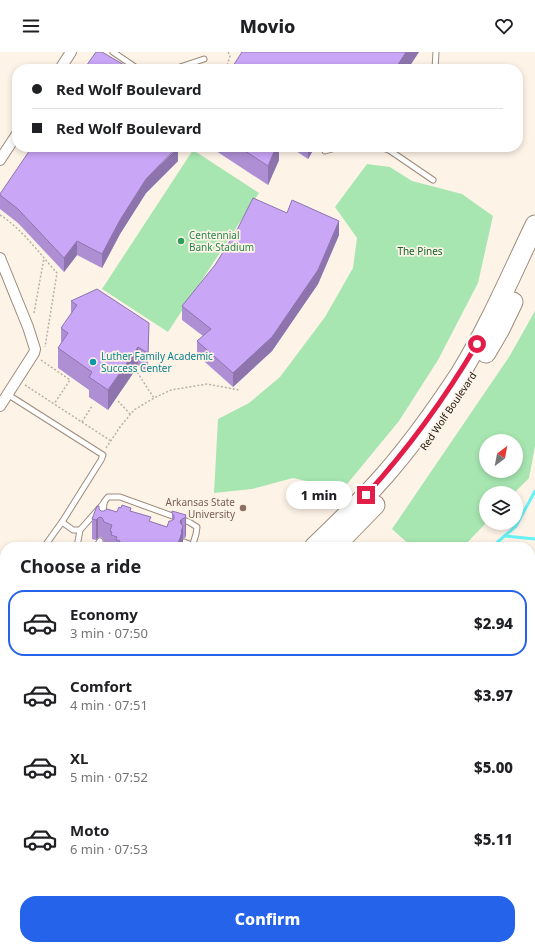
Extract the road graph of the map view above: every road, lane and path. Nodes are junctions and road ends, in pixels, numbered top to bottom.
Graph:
1 (71, 52) edge
2 (113, 52) edge
3 (228, 52) edge
4 (436, 52) edge
5 (204, 59) dead end
6 (63, 64) edge
7 (131, 64) edge
8 (189, 64) edge
9 (228, 64) edge
10 (435, 64) edge
11 (12, 142) edge
12 (395, 152) edge
13 (0, 160) edge
14 (433, 180) dead end
15 (0, 215) edge
16 (535, 225) edge
17 (535, 256) edge
18 (0, 258) edge
19 (44, 258) junction
20 (33, 320) dead end
21 (45, 348) dead end
22 (38, 359) dead end
23 (132, 365) edge
24 (22, 383) dead end
25 (239, 390) dead end
26 (7, 394) junction
27 (154, 398) junction
28 (118, 401) dead end
29 (54, 404) junction
30 (0, 406) edge
31 (92, 406) dead end
32 (130, 414) junction
33 (82, 422) junction
34 (110, 441) junction
35 (102, 455) junction
36 (104, 503) junction
37 (111, 518) edge
38 (62, 522) junction
39 (80, 530) junction
40 (48, 542) edge
41 (78, 542) edge
42 (193, 542) edge
43 (319, 542) edge
44 (339, 542) edge

1 - 6 street
2 - 7 lane
3 - 9 path
4 - 10 lane
5 - 8 lane
11 - 13 street
12 - 14 lane
15 - 19 path
16 - 43 highway, Red Wolf Boulevard
17 - 44 highway, Red Wolf Boulevard
18 - 26 street
19 - 20 path
19 - 21 path
22 - 29 path
23 - 27 path
24 - 29 path
25 - 27 path
26 - 30 street
26 - 35 lane
27 - 32 path
28 - 32 path
29 - 33 path
31 - 33 path
32 - 34 path
33 - 34 path
34 - 35 path
35 - 38 lane
36 - 37 lane
36 - 39 lane
36 - 42 lane
38 - 39 lane
38 - 40 lane
39 - 41 lane

